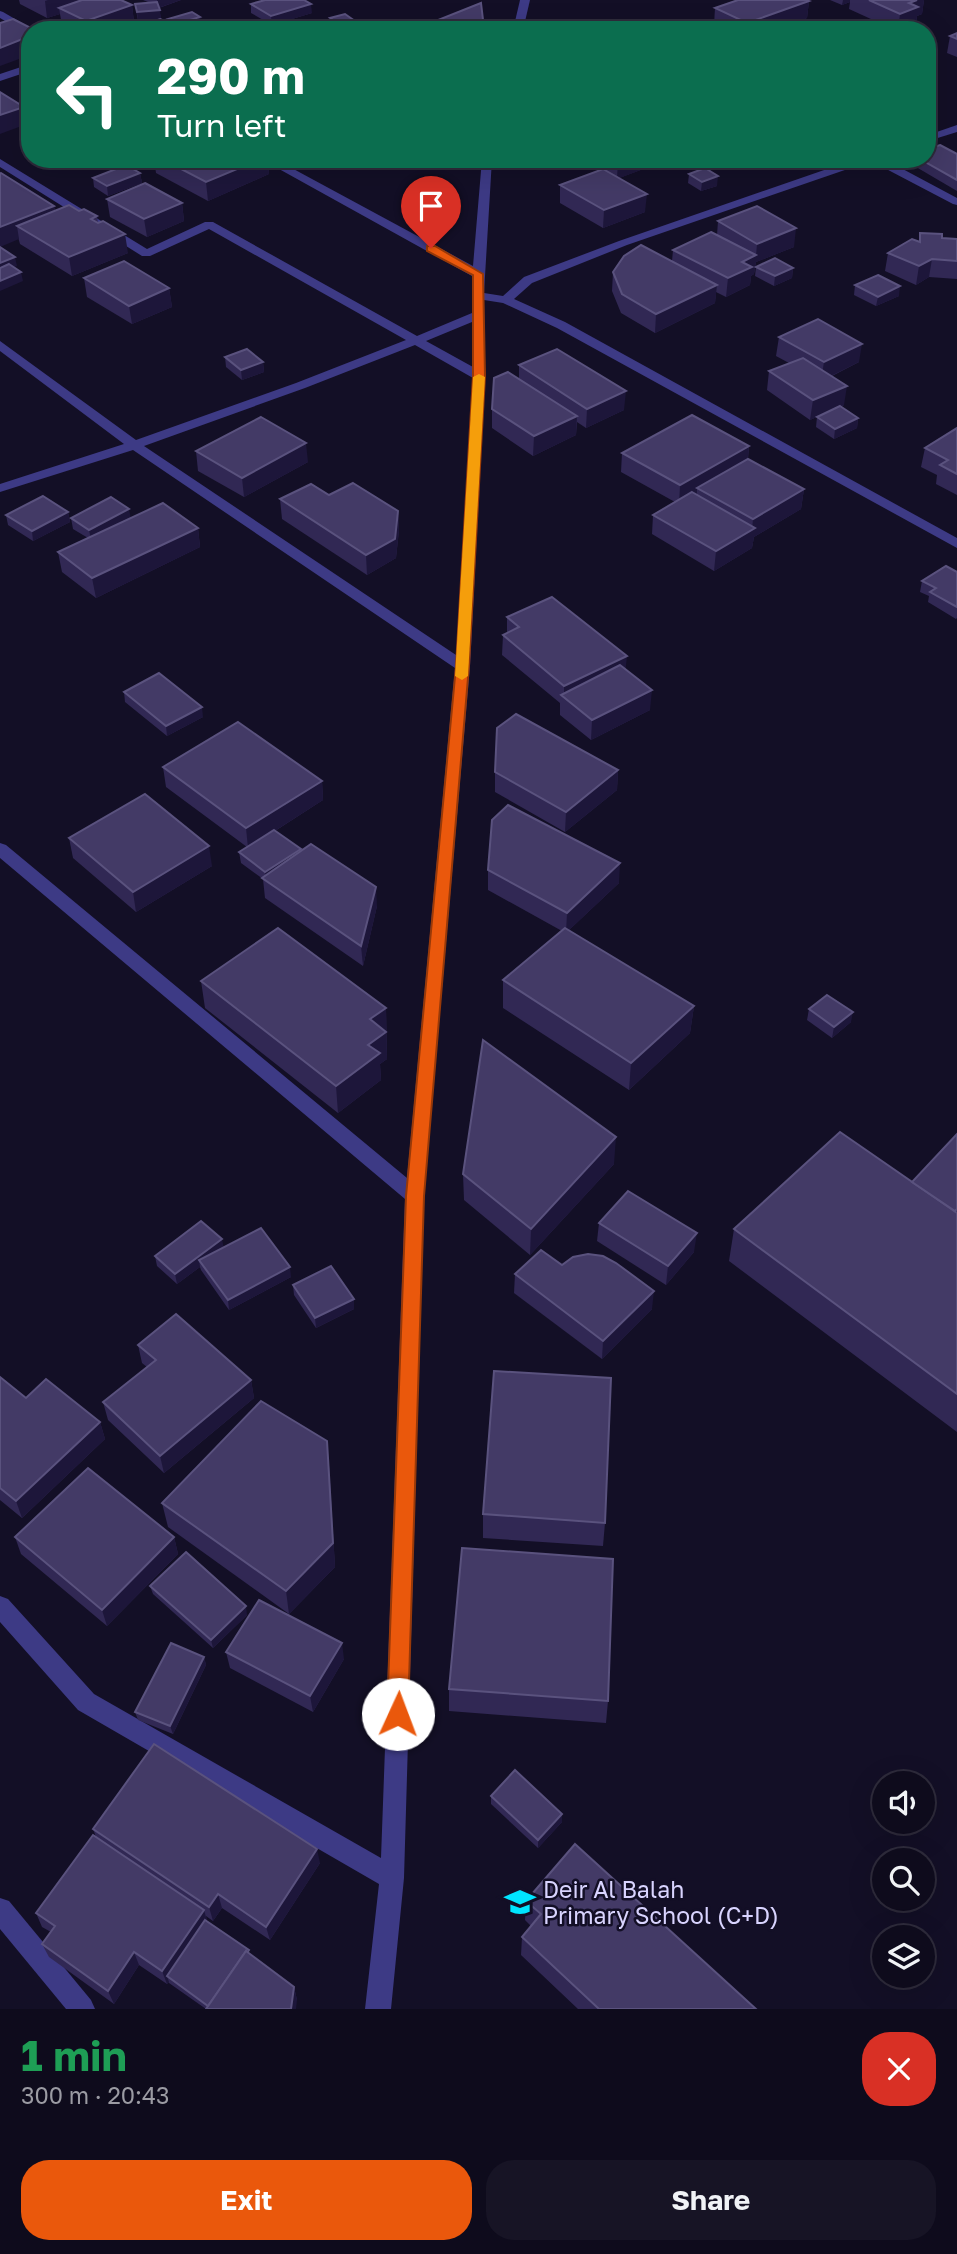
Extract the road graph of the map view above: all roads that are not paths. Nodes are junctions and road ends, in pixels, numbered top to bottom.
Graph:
1 (525, 0) edge
2 (0, 14) edge
3 (520, 21) edge
4 (21, 26) edge
5 (21, 70) edge
6 (0, 78) edge
7 (957, 128) edge
8 (936, 135) edge
9 (0, 162) edge
10 (283, 168) edge
11 (486, 168) edge
12 (841, 168) edge
13 (892, 168) edge
14 (957, 202) edge
15 (478, 274) junction
16 (478, 296) junction
17 (506, 300) junction
18 (478, 315) junction
19 (417, 341) junction
20 (0, 345) edge
21 (479, 376) junction
22 (135, 446) junction
23 (0, 488) edge
24 (957, 544) edge
25 (463, 666) junction
26 (0, 849) edge
27 (415, 1196) junction
28 (0, 1606) edge
29 (392, 1878) junction
30 (0, 1910) edge
31 (82, 2009) edge
32 (378, 2009) edge

1 - 3 street
2 - 4 street
5 - 6 street
7 - 8 street
9 - 19 street
10 - 15 street
11 - 15 street
12 - 17 street
13 - 14 street
15 - 16 street
16 - 17 street
16 - 18 street
17 - 24 street
18 - 19 street
18 - 21 street
19 - 21 street
19 - 22 street
20 - 22 street
21 - 25 street
22 - 23 street
22 - 25 street
25 - 27 street
26 - 27 street
27 - 29 street
28 - 29 street
29 - 32 street
30 - 31 street

